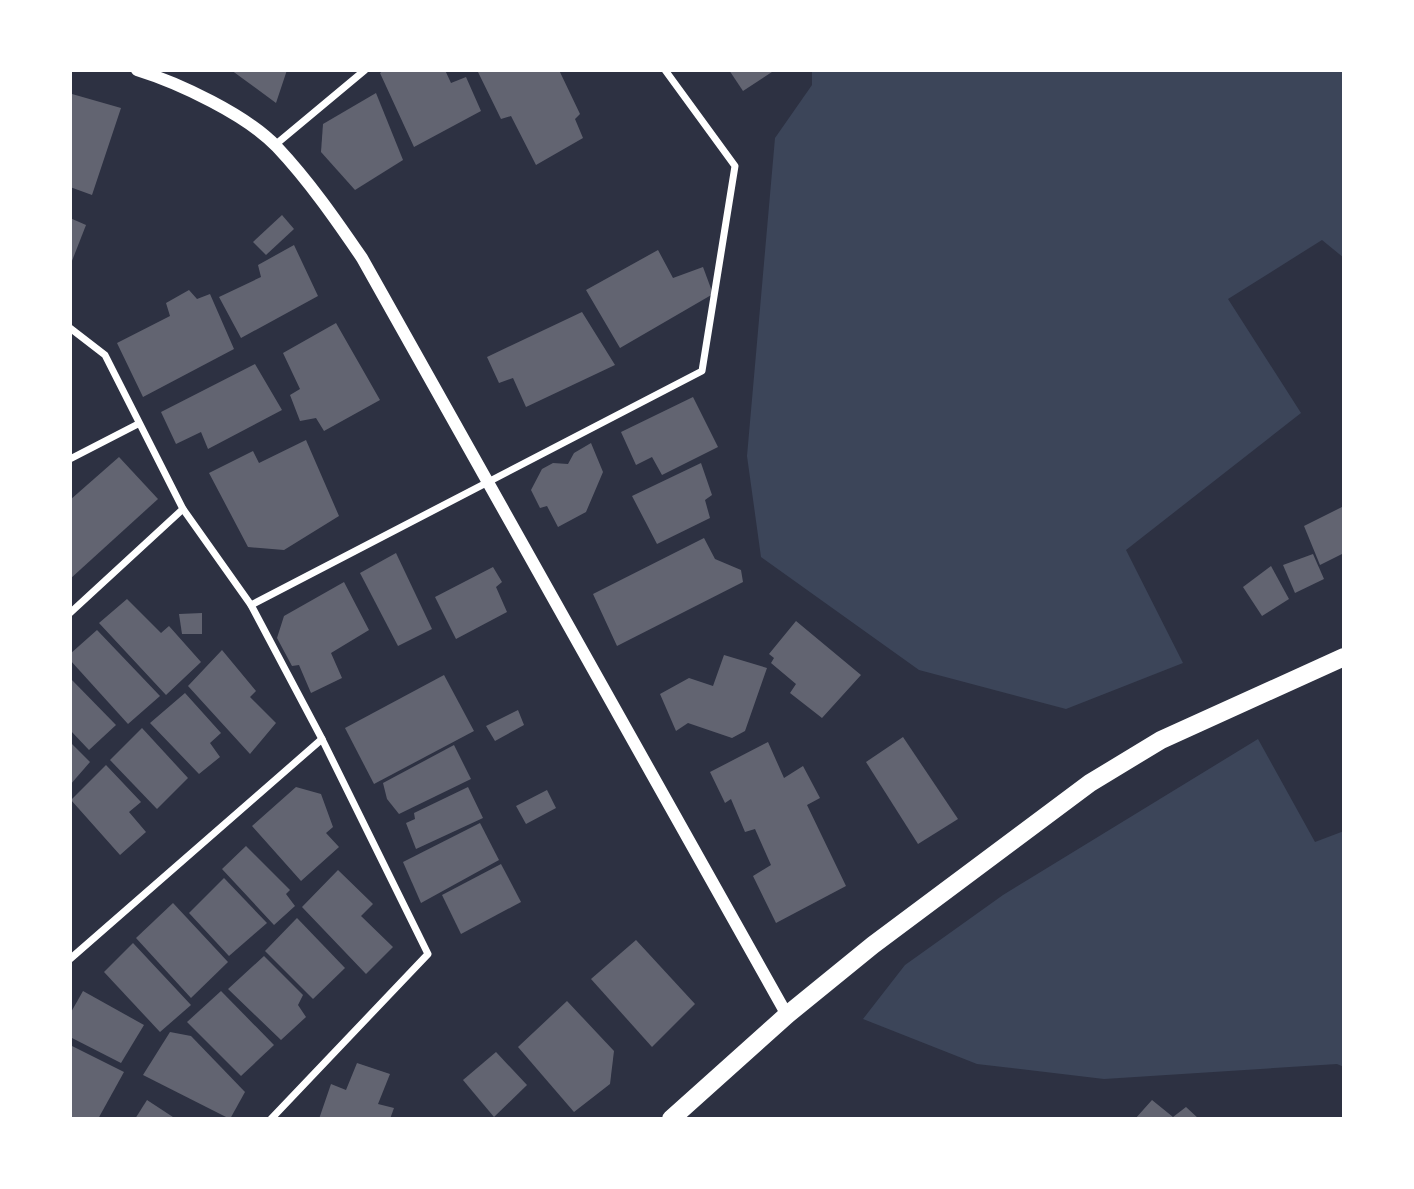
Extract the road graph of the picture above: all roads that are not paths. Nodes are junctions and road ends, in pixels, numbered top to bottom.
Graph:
1 (137, 70) edge
2 (365, 70) edge
3 (665, 70) edge
4 (275, 145) junction
5 (70, 328) edge
6 (138, 424) junction
7 (70, 458) edge
8 (487, 482) junction
9 (183, 509) junction
10 (251, 606) junction
11 (70, 613) edge
12 (1344, 657) edge
13 (323, 739) junction
14 (70, 959) edge
15 (787, 1015) junction
16 (271, 1119) edge
17 (671, 1119) edge

1 - 4 street
2 - 4 street
3 - 8 street
4 - 8 street
5 - 6 street
6 - 7 street
6 - 9 street
8 - 10 street
8 - 15 street
9 - 10 street
9 - 11 street
10 - 13 street
12 - 15 main road
13 - 14 street
13 - 16 street
15 - 17 main road

